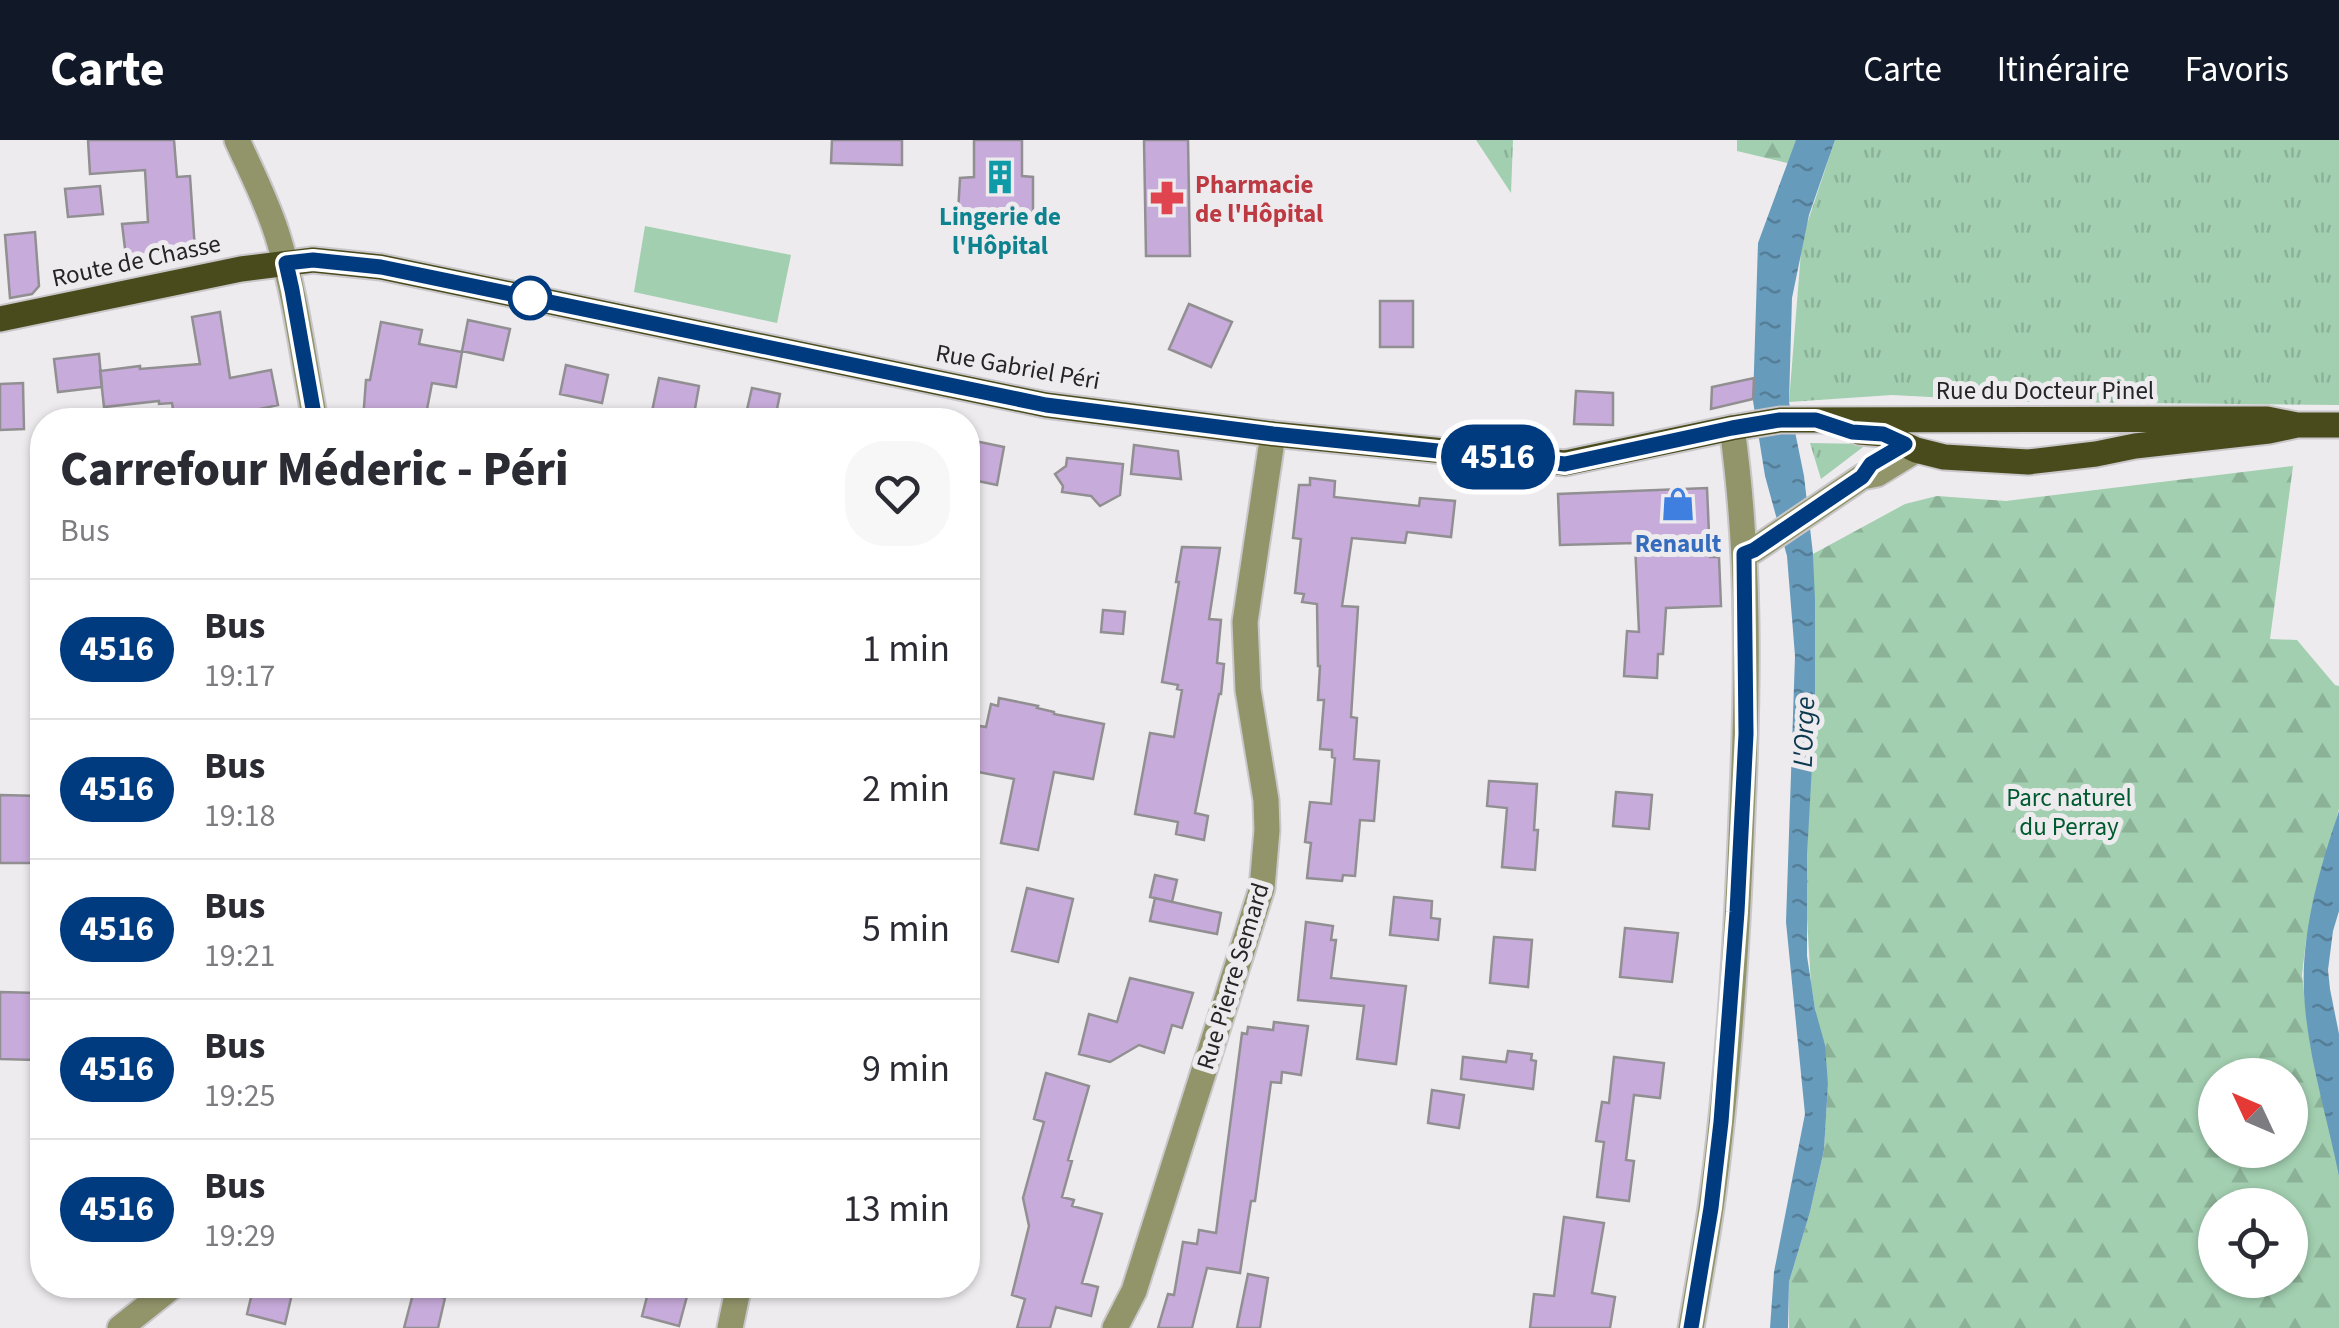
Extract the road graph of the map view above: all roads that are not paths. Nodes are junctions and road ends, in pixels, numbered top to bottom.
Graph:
1 (237, 140) edge
2 (286, 263) junction
3 (0, 319) edge
4 (313, 408) edge
5 (1804, 420) junction
6 (1936, 420) junction
7 (2297, 425) junction
8 (2339, 425) edge
9 (1738, 427) junction
10 (1273, 434) junction
11 (1911, 446) junction
12 (1749, 552) junction
13 (158, 1298) edge
14 (736, 1298) edge
15 (120, 1328) edge
16 (730, 1328) edge
17 (1116, 1328) edge
18 (1691, 1328) edge

1 - 2 street
2 - 3 main road, Route de Chasse
2 - 4 street
2 - 10 main road, Rue Gabriel Péri
5 - 6 main road, Rue du Docteur Pinel
5 - 9 main road, Rue Gabriel Péri
5 - 11 main road, Rue du Docteur Pinel
6 - 7 main road, Rue du Docteur Pinel
6 - 11 street
7 - 8 main road, Rue du Docteur Pinel
7 - 11 main road, Rue du Docteur Pinel
9 - 10 main road, Rue Gabriel Péri
9 - 12 street
10 - 17 street, Rue Pierre Semard
11 - 12 street
12 - 18 street
13 - 15 street
14 - 16 street

